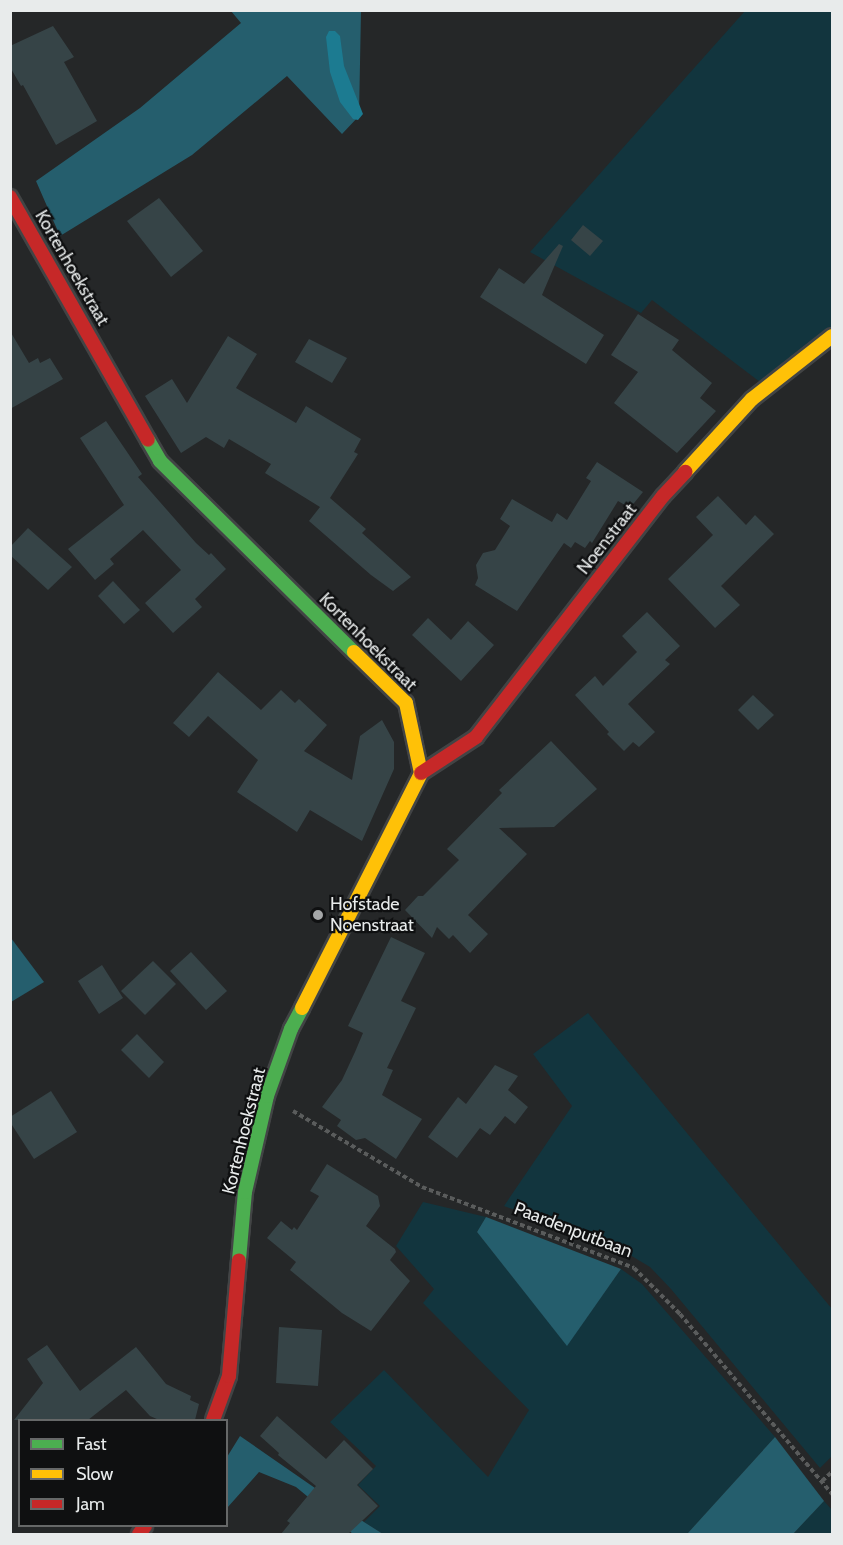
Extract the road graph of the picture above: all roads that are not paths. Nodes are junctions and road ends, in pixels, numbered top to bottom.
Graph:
1 (10, 197) edge
2 (832, 336) edge
3 (421, 772) junction
4 (213, 1419) edge

1 - 3 street, Kortenhoekstraat
2 - 3 street, Noenstraat
3 - 4 street, Kortenhoekstraat

